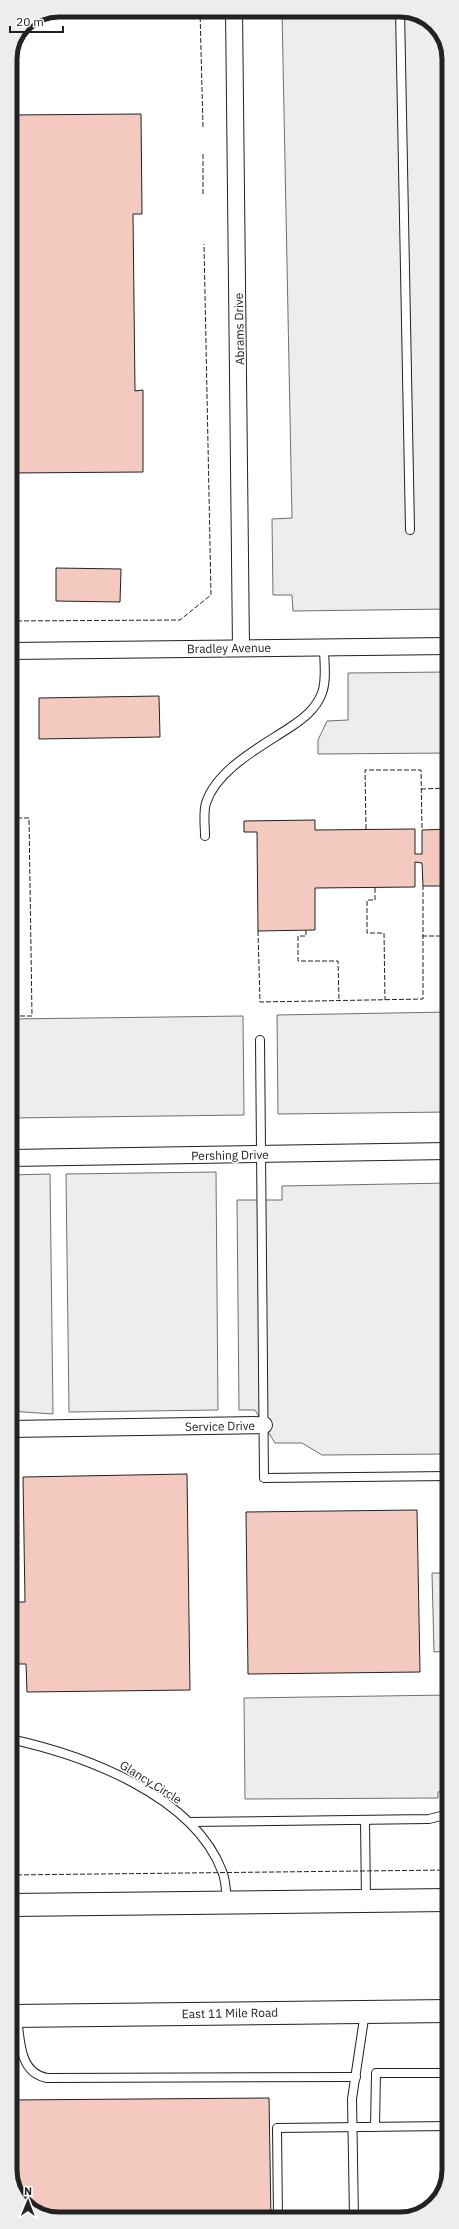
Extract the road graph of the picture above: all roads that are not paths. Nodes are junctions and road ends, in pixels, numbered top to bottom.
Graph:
1 (234, 17) edge
2 (400, 17) edge
3 (410, 530) dead end
4 (442, 646) edge
5 (324, 647) junction
6 (242, 648) junction
7 (17, 651) edge
8 (205, 836) dead end
9 (260, 1040) dead end
10 (442, 1151) edge
11 (261, 1154) junction
12 (17, 1158) edge
13 (264, 1426) junction
14 (17, 1429) edge
15 (442, 1476) edge
16 (17, 1741) edge
17 (442, 1816) edge
18 (365, 1820) junction
19 (189, 1822) junction
20 (442, 1900) edge
21 (366, 1901) junction
22 (227, 1902) junction
23 (17, 1905) edge
24 (17, 1918) edge
25 (442, 1996) edge
26 (442, 2011) edge
27 (326, 2012) junction
28 (365, 2012) junction
29 (17, 2016) edge
30 (17, 2029) edge
31 (442, 2073) edge
32 (356, 2077) junction
33 (442, 2126) edge
34 (353, 2127) junction
35 (375, 2127) junction
36 (278, 2212) edge
37 (354, 2212) edge

1 - 6 street, Abrams Drive
2 - 3 lane
4 - 5 street, Bradley Avenue
5 - 6 street, Bradley Avenue
5 - 8 lane
6 - 7 street, Bradley Avenue
9 - 11 lane
10 - 11 street, Pershing Drive
11 - 12 street, Pershing Drive
11 - 13 lane
13 - 14 street, Service Drive
13 - 15 lane, Service Drive
16 - 19 lane, Glancy Circle
17 - 18 lane
18 - 19 lane
18 - 21 lane
19 - 22 lane, Glancy Circle
20 - 21 main road
21 - 22 main road
22 - 23 main road
22 - 24 main road
25 - 27 main road
26 - 28 main road, East 11 Mile Road
27 - 28 main road, East 11 Mile Road
27 - 29 main road, East 11 Mile Road
28 - 32 lane
30 - 32 lane
31 - 35 lane
32 - 34 lane
33 - 35 lane
34 - 35 lane
34 - 36 lane
34 - 37 lane

